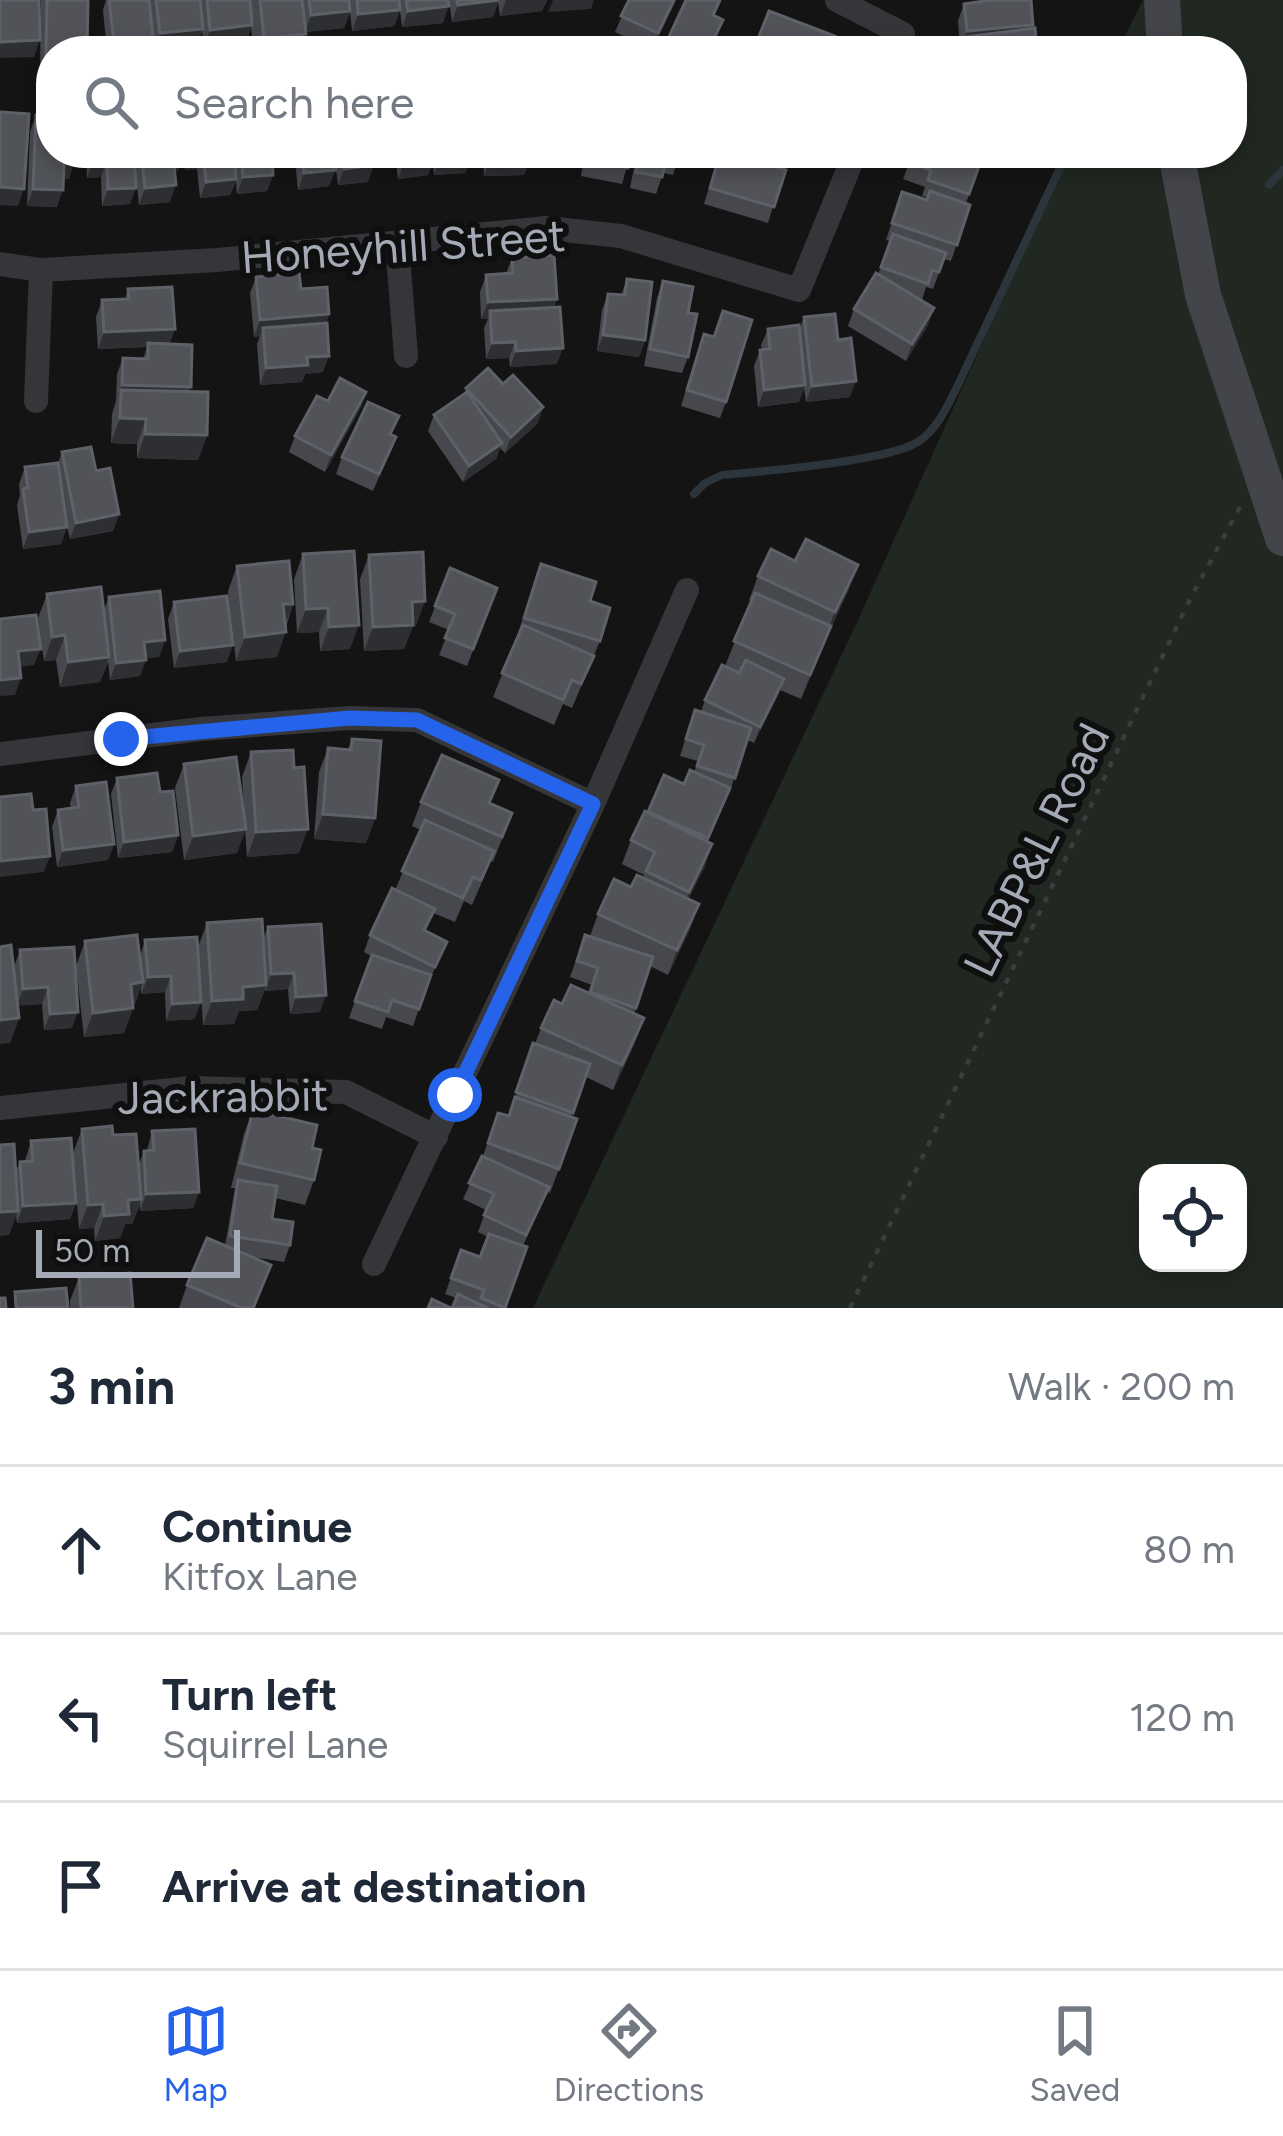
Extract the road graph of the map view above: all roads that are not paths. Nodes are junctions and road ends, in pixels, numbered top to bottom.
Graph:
1 (837, 0) edge
2 (1162, 0) edge
3 (890, 36) edge
4 (1164, 36) edge
5 (849, 168) edge
6 (1180, 168) edge
7 (397, 243) junction
8 (0, 264) edge
9 (41, 270) junction
10 (406, 356) dead end
11 (36, 401) dead end
12 (1283, 538) edge
13 (688, 590) dead end
14 (0, 754) edge
15 (593, 804) junction
16 (0, 1108) edge
17 (436, 1137) junction
18 (374, 1264) dead end

1 - 3 street
2 - 4 main road
5 - 7 street, Honeyhill Street
6 - 12 main road
7 - 9 street, Honeyhill Street
7 - 10 street
8 - 9 street, Honeyhill Street
9 - 11 street
13 - 15 street
14 - 15 street
15 - 17 street
16 - 17 street, Jackrabbit
17 - 18 street

